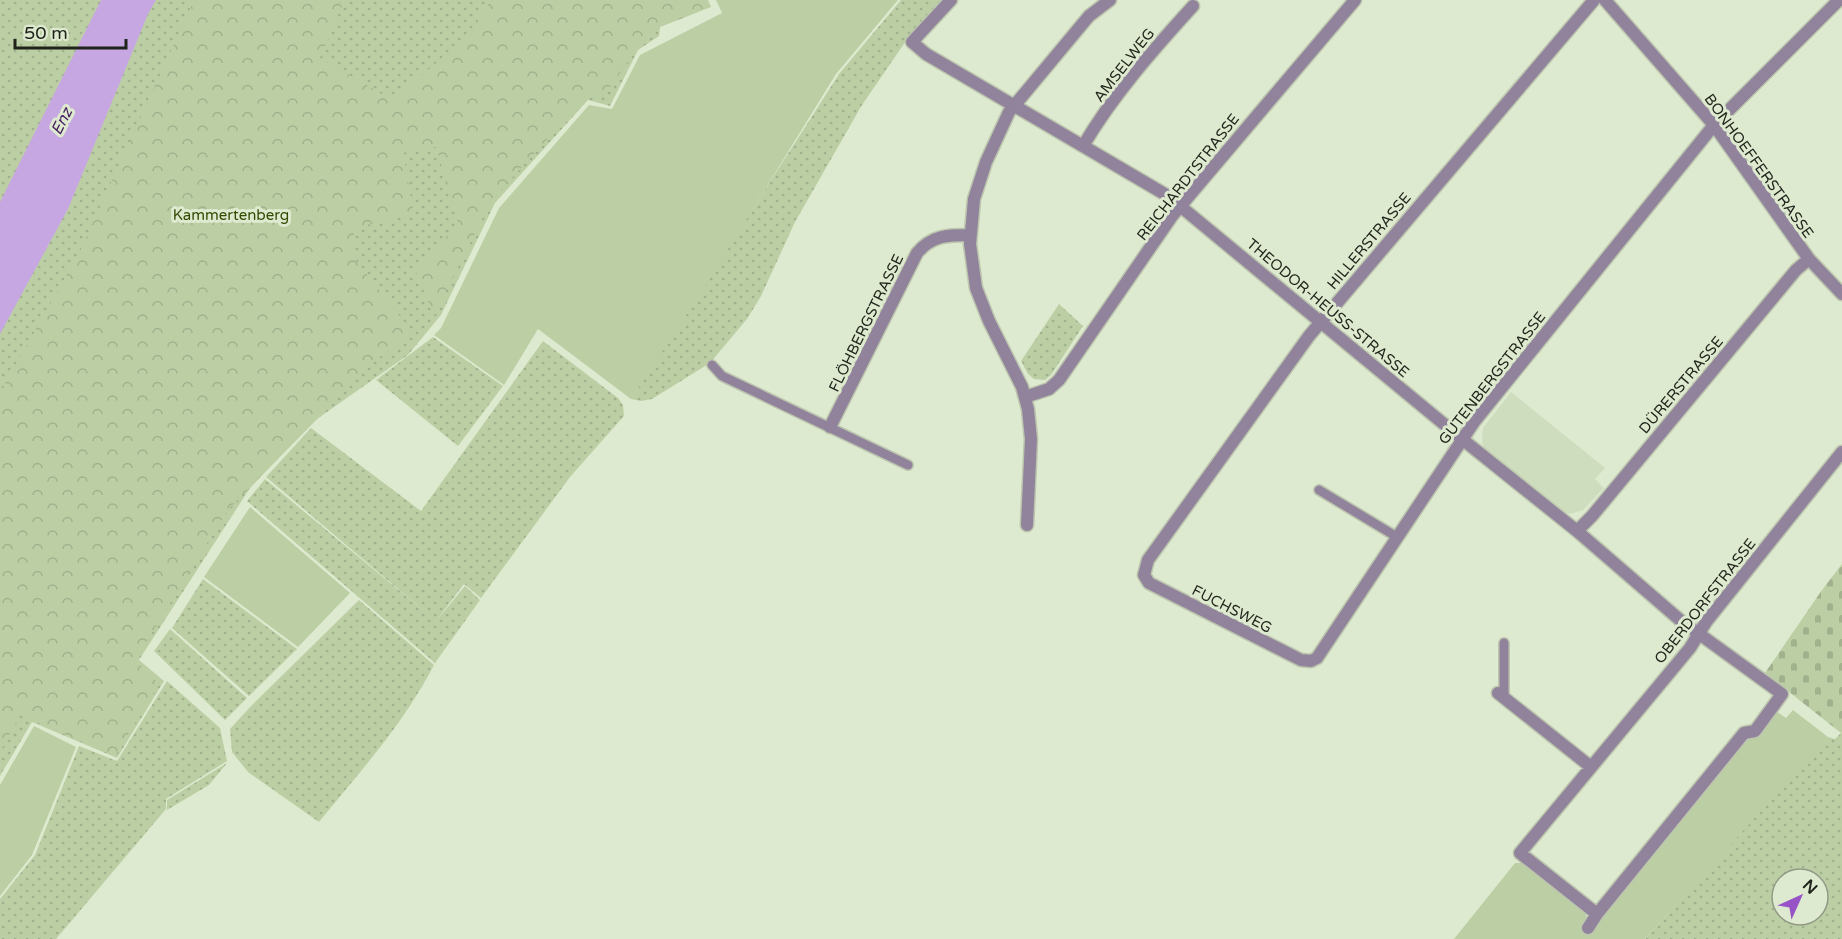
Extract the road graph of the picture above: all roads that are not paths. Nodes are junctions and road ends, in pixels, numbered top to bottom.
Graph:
1 (951, 0) edge
2 (1110, 0) edge
3 (1355, 0) edge
4 (1594, 0) edge
5 (1605, 0) edge
6 (1840, 1) edge
7 (1193, 6) dead end
8 (1014, 106) junction
9 (1714, 124) junction
10 (1083, 146) junction
11 (1180, 206) junction
12 (970, 235) junction
13 (1809, 259) junction
14 (1842, 294) edge
15 (1320, 322) junction
16 (712, 365) dead end
17 (1025, 397) junction
18 (830, 427) junction
19 (1462, 439) junction
20 (1842, 452) edge
21 (908, 465) dead end
22 (1319, 490) dead end
23 (1027, 525) dead end
24 (1577, 531) junction
25 (1397, 537) junction
26 (1144, 574) joint
27 (1699, 633) junction
28 (1504, 644) dead end
29 (1311, 661) joint
30 (1501, 695) joint
31 (1591, 767) junction
32 (1597, 914) junction
33 (1588, 928) dead end

1 - 8 street, THEODOR-HEUSS-STRASSE
2 - 8 street
3 - 11 street, REICHARDTSTRASSE
4 - 15 street, HILLERSTRASSE
5 - 9 street, BONHOEFFERSTRASSE
6 - 9 street, GUTENBERGSTRASSE
7 - 10 street, AMSELWEG
8 - 10 street, THEODOR-HEUSS-STRASSE
8 - 12 street
9 - 13 street, BONHOEFFERSTRASSE
9 - 19 street, GUTENBERGSTRASSE
10 - 11 street, THEODOR-HEUSS-STRASSE
11 - 15 street, THEODOR-HEUSS-STRASSE
11 - 17 street, REICHARDTSTRASSE
12 - 17 street
12 - 18 street, FLÖHBERGSTRASSE
13 - 14 street, BONHOEFFERSTRASSE
13 - 24 street, DÜRERSTRASSE
15 - 19 street, THEODOR-HEUSS-STRASSE
15 - 26 street, HILLERSTRASSE
16 - 18 lane
17 - 23 street
18 - 21 lane
19 - 24 street, THEODOR-HEUSS-STRASSE
19 - 25 street, GUTENBERGSTRASSE
20 - 27 street, OBERDORFSTRASSE
22 - 25 lane
24 - 27 street, THEODOR-HEUSS-STRASSE
25 - 29 street, GUTENBERGSTRASSE
26 - 29 street, FUCHSWEG
27 - 31 street, OBERDORFSTRASSE
27 - 32 street, THEODOR-HEUSS-STRASSE
28 - 30 lane
30 - 31 street
31 - 32 street, OBERDORFSTRASSE
32 - 33 street

